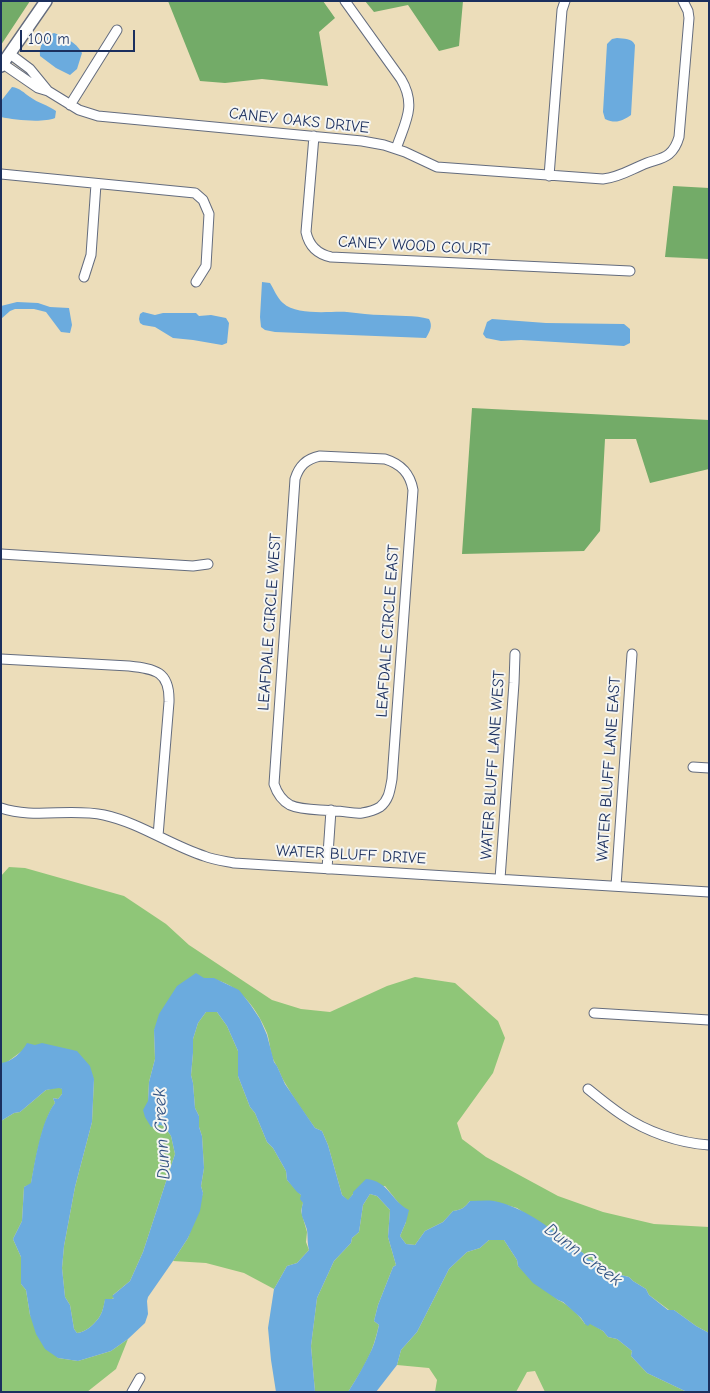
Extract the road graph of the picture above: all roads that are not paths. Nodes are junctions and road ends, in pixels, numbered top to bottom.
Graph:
1 (46, 1) edge
2 (345, 1) edge
3 (565, 1) edge
4 (684, 1) edge
5 (117, 30) dead end
6 (5, 61) edge
7 (70, 105) junction
8 (314, 136) junction
9 (396, 149) junction
10 (1, 174) edge
11 (549, 176) junction
12 (96, 184) junction
13 (630, 271) dead end
14 (84, 277) dead end
15 (196, 282) dead end
16 (407, 472) joint
17 (1, 554) edge
18 (208, 564) dead end
19 (515, 654) dead end
20 (632, 654) dead end
21 (1, 659) edge
22 (693, 767) dead end
23 (709, 768) edge
24 (1, 808) edge
25 (331, 810) junction
26 (158, 836) junction
27 (327, 869) junction
28 (500, 879) junction
29 (616, 886) junction
30 (709, 892) edge
31 (594, 1013) dead end
32 (709, 1020) edge
33 (588, 1089) dead end
34 (709, 1145) edge
35 (140, 1378) dead end
36 (132, 1392) edge

1 - 6 street
2 - 9 street
3 - 11 street
4 - 11 street, CANEY OAKS DRIVE
5 - 7 street
6 - 7 street, CANEY OAKS DRIVE
7 - 8 street, CANEY OAKS DRIVE
8 - 9 street, CANEY OAKS DRIVE
8 - 13 street, CANEY WOOD COURT
9 - 11 street, CANEY OAKS DRIVE
10 - 12 street
12 - 14 street
12 - 15 street
16 - 25 street, LEAFDALE CIRCLE EAST
16 - 25 street, LEAFDALE CIRCLE WEST
17 - 18 street
19 - 28 street, WATER BLUFF LANE WEST
20 - 29 street, WATER BLUFF LANE EAST
21 - 26 street
22 - 23 street
24 - 26 street, WATER BLUFF DRIVE
25 - 27 street
26 - 27 street, WATER BLUFF DRIVE
27 - 28 street, WATER BLUFF DRIVE
28 - 29 street, WATER BLUFF DRIVE
29 - 30 street, WATER BLUFF DRIVE
31 - 32 street
33 - 34 street
35 - 36 street

